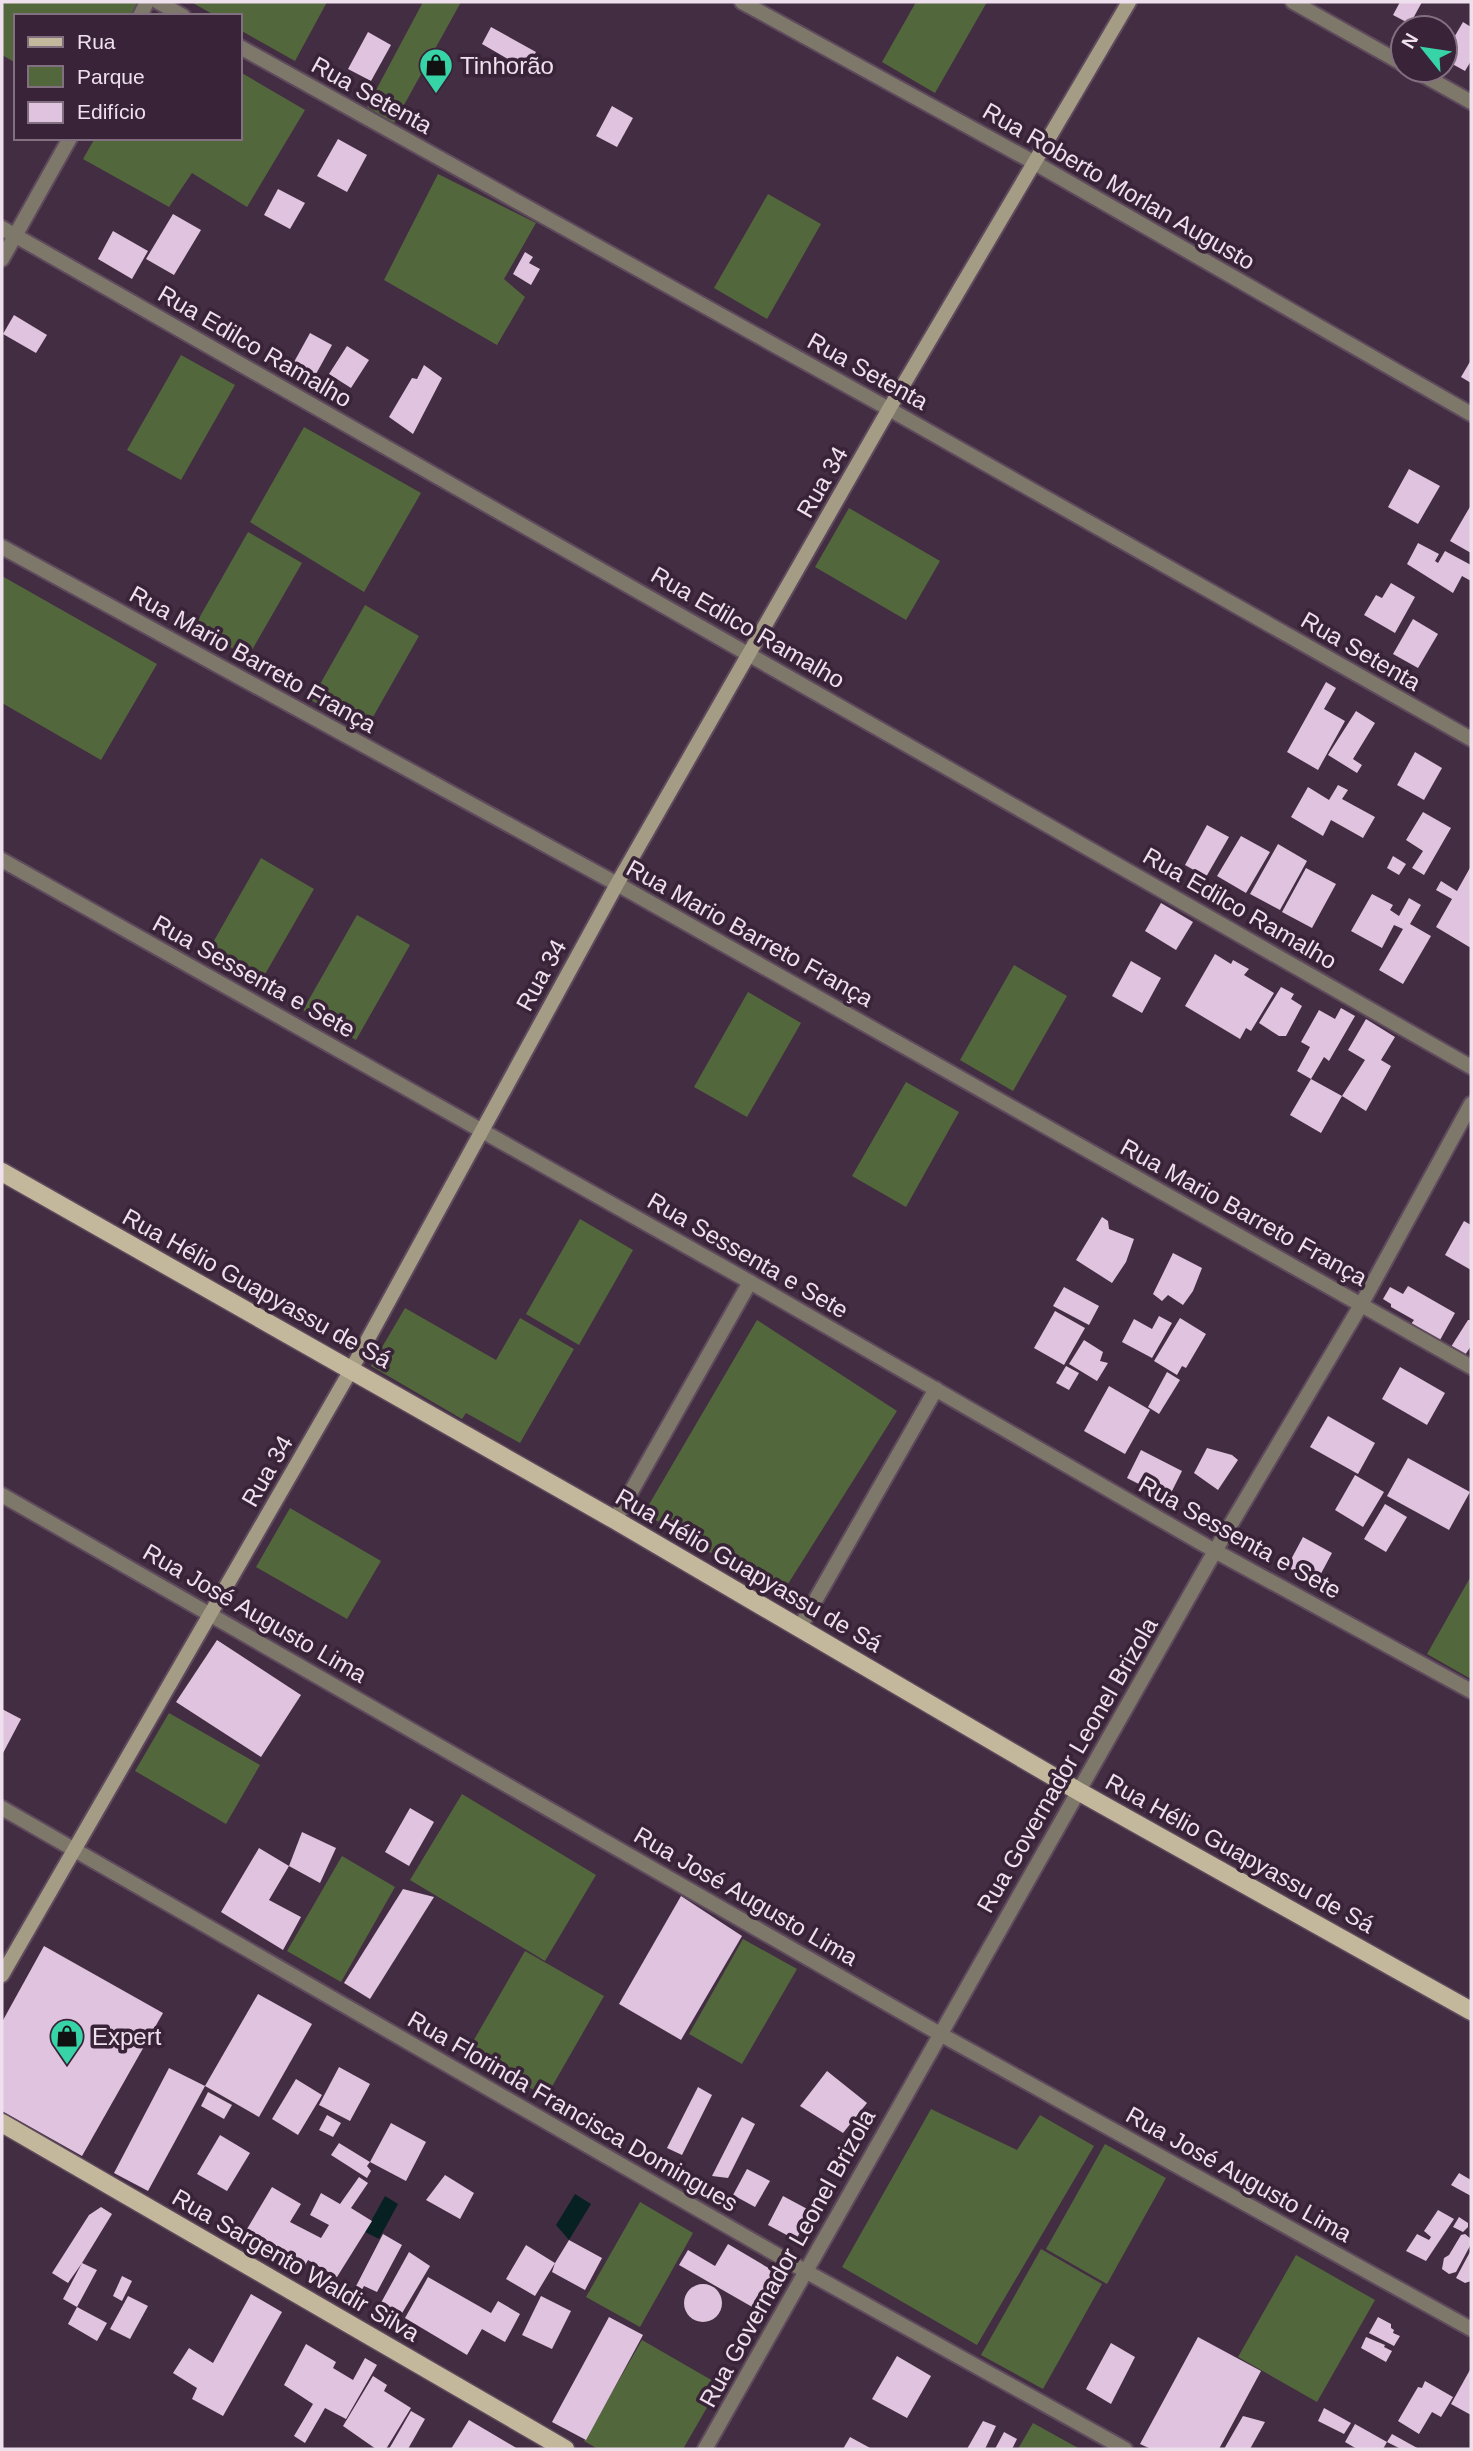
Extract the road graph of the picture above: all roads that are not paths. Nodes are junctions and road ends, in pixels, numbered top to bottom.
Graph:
1 (158, 2) edge
2 (742, 2) edge
3 (1129, 2) edge
4 (1293, 2) edge
5 (179, 14) edge
6 (242, 48) edge
7 (1389, 56) edge
8 (1439, 84) edge
9 (1471, 102) edge
10 (69, 140) edge
11 (1035, 163) junction
12 (2, 228) edge
13 (15, 235) junction
14 (2, 258) edge
15 (889, 410) junction
16 (1471, 414) edge
17 (2, 547) edge
18 (750, 654) junction
19 (1471, 739) edge
20 (2, 860) edge
21 (617, 884) junction
22 (1471, 1067) edge
23 (1471, 1104) edge
24 (481, 1130) junction
25 (2, 1172) edge
26 (750, 1282) junction
27 (1361, 1305) junction
28 (1471, 1367) edge
29 (352, 1370) junction
30 (936, 1390) junction
31 (2, 1495) edge
32 (615, 1521) junction
33 (1215, 1551) junction
34 (211, 1613) junction
35 (800, 1627) junction
36 (1471, 1691) edge
37 (1079, 1791) junction
38 (2, 1808) edge
39 (76, 1850) junction
40 (2, 1975) edge
41 (1471, 2011) edge
42 (940, 2034) junction
43 (2, 2123) edge
44 (807, 2272) junction
45 (1471, 2329) edge
46 (565, 2449) edge
47 (705, 2449) edge
48 (1125, 2449) edge

1 - 5 street
2 - 11 street, Rua Roberto Morlan Augusto
3 - 11 street, Rua 34
4 - 7 street
6 - 15 street, Rua Setenta
8 - 9 street
10 - 13 street
11 - 15 street, Rua 34
11 - 16 street, Rua Roberto Morlan Augusto
12 - 13 street, Rua Edilco Ramalho
13 - 14 street
13 - 18 street, Rua Edilco Ramalho
15 - 18 street, Rua 34
15 - 19 street, Rua Setenta
17 - 21 street, Rua Mario Barreto França
18 - 21 street, Rua 34
18 - 22 street, Rua Edilco Ramalho
20 - 24 street, Rua Sessenta e Sete
21 - 24 street, Rua 34
21 - 27 street, Rua Mario Barreto França
23 - 27 street, Rua Governador Leonel Brizola
24 - 26 street, Rua Sessenta e Sete
24 - 29 street, Rua 34
25 - 29 main road, Rua Hélio Guapyassu de Sá
26 - 30 street, Rua Sessenta e Sete
26 - 32 street
27 - 28 street, Rua Mario Barreto França
27 - 33 street, Rua Governador Leonel Brizola
29 - 32 main road, Rua Hélio Guapyassu de Sá
29 - 34 street, Rua 34
30 - 33 street, Rua Sessenta e Sete
30 - 35 street
31 - 34 street, Rua José Augusto Lima
32 - 35 main road, Rua Hélio Guapyassu de Sá
33 - 36 street, Rua Sessenta e Sete
33 - 37 street, Rua Governador Leonel Brizola
34 - 39 street, Rua 34
34 - 42 street, Rua José Augusto Lima
35 - 37 main road, Rua Hélio Guapyassu de Sá
37 - 41 main road, Rua Hélio Guapyassu de Sá
37 - 42 street, Rua Governador Leonel Brizola
38 - 39 street, Rua Florinda Francisca Domingues
39 - 40 street, Rua 34
39 - 44 street, Rua Florinda Francisca Domingues
42 - 44 street, Rua Governador Leonel Brizola
42 - 45 street, Rua José Augusto Lima
43 - 46 main road, Rua Sargento Waldir Silva
44 - 47 street, Rua Governador Leonel Brizola
44 - 48 street, Rua Florinda Francisca Domingues

